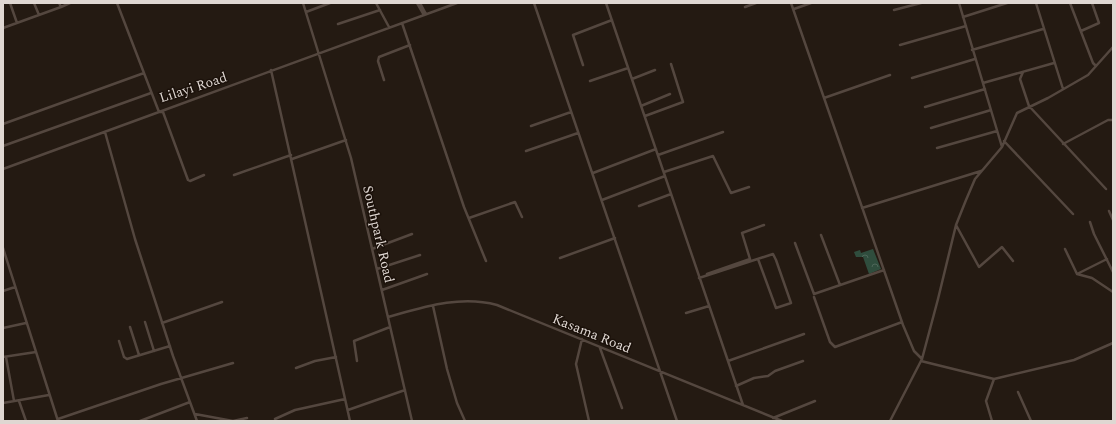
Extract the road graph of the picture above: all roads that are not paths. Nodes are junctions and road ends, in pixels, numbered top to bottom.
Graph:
1 (10, 3) edge
2 (34, 3) edge
3 (59, 3) edge
4 (70, 3) edge
5 (117, 3) edge
6 (303, 3) edge
7 (330, 3) edge
8 (376, 3) edge
9 (419, 3) edge
10 (456, 3) edge
11 (534, 3) edge
12 (606, 3) edge
13 (756, 3) edge
14 (791, 3) edge
15 (811, 3) edge
16 (921, 3) edge
17 (959, 3) edge
18 (1007, 3) edge
19 (1036, 3) edge
20 (1070, 3) edge
21 (1092, 3) edge
22 (61, 6) junction
23 (745, 7) dead end
24 (794, 9) junction
25 (380, 10) junction
26 (894, 10) dead end
27 (306, 12) junction
28 (39, 14) junction
29 (425, 14) junction
30 (963, 17) junction
31 (612, 20) junction
32 (402, 22) junction
33 (17, 23) junction
34 (338, 24) dead end
35 (966, 26) junction
36 (3, 28) edge
37 (389, 28) junction
38 (1043, 29) junction
39 (1081, 31) junction
40 (410, 45) junction
41 (900, 45) dead end
42 (1113, 47) edge
43 (972, 50) junction
44 (319, 53) junction
45 (975, 59) junction
46 (1054, 63) junction
47 (671, 64) dead end
48 (584, 66) dead end
49 (1096, 66) junction
50 (628, 68) junction
51 (272, 70) junction
52 (655, 70) dead end
53 (1023, 72) junction
54 (144, 73) junction
55 (1015, 74) junction
56 (890, 75) dead end
57 (1020, 77) junction
58 (912, 78) dead end
59 (632, 79) junction
60 (384, 80) dead end
61 (590, 81) dead end
62 (983, 83) junction
63 (985, 89) junction
64 (1063, 89) junction
65 (151, 93) junction
66 (670, 94) dead end
67 (824, 98) junction
68 (641, 106) junction
69 (1029, 106) junction
70 (924, 107) dead end
71 (991, 110) junction
72 (159, 112) junction
73 (572, 112) junction
74 (645, 116) junction
75 (1113, 120) edge
76 (3, 124) edge
77 (530, 126) dead end
78 (931, 128) dead end
79 (997, 131) junction
80 (105, 132) junction
81 (723, 132) dead end
82 (578, 133) junction
83 (346, 140) junction
84 (1004, 141) junction
85 (1063, 144) junction
86 (3, 146) edge
87 (1002, 147) junction
88 (937, 148) dead end
89 (656, 149) junction
90 (526, 151) dead end
91 (658, 155) junction
92 (292, 157) junction
93 (3, 169) edge
94 (981, 171) junction
95 (664, 172) junction
96 (593, 173) junction
97 (204, 174) dead end
98 (971, 174) junction
99 (234, 175) dead end
100 (665, 176) junction
101 (975, 179) junction
102 (749, 187) dead end
103 (1106, 189) dead end
104 (671, 194) junction
105 (602, 200) junction
106 (639, 206) dead end
107 (862, 208) junction
108 (1109, 211) dead end
109 (1073, 214) dead end
110 (522, 217) dead end
111 (469, 218) junction
112 (1113, 220) edge
113 (1090, 222) dead end
114 (764, 225) dead end
115 (956, 225) junction
116 (412, 234) dead end
117 (821, 235) dead end
118 (615, 238) junction
119 (795, 243) dead end
120 (3, 248) edge
121 (372, 249) junction
122 (1065, 249) dead end
123 (420, 255) dead end
124 (560, 258) dead end
125 (758, 259) junction
126 (1107, 259) junction
127 (486, 261) dead end
128 (1013, 261) dead end
129 (377, 270) junction
130 (884, 270) junction
131 (1113, 272) edge
132 (427, 274) dead end
133 (1076, 274) junction
134 (699, 278) junction
135 (840, 285) junction
136 (15, 287) junction
137 (382, 290) junction
138 (3, 291) edge
139 (1113, 292) edge
140 (814, 297) dead end
141 (222, 302) dead end
142 (433, 306) junction
143 (709, 306) junction
144 (686, 313) dead end
145 (388, 317) junction
146 (145, 322) dead end
147 (902, 322) junction
148 (26, 323) junction
149 (162, 323) junction
150 (130, 327) dead end
151 (390, 327) junction
152 (3, 328) edge
153 (804, 334) dead end
154 (582, 339) junction
155 (119, 341) dead end
156 (1113, 343) edge
157 (170, 346) junction
158 (600, 347) junction
159 (154, 351) junction
160 (36, 352) junction
161 (139, 355) junction
162 (4, 357) edge
163 (336, 357) junction
164 (921, 360) junction
165 (357, 361) dead end
166 (728, 361) junction
167 (803, 361) dead end
168 (233, 363) dead end
169 (296, 368) dead end
170 (658, 370) junction
171 (181, 377) junction
172 (994, 379) junction
173 (736, 386) junction
174 (405, 390) junction
175 (1018, 392) dead end
176 (49, 395) junction
177 (345, 400) junction
178 (20, 401) junction
179 (815, 401) dead end
180 (14, 402) junction
181 (190, 402) junction
182 (3, 403) edge
183 (743, 406) junction
184 (622, 408) dead end
185 (348, 410) junction
186 (195, 414) junction
187 (247, 418) dead end
188 (773, 418) junction
189 (275, 419) dead end
190 (58, 420) edge
191 (26, 421) edge
192 (140, 421) edge
193 (197, 421) edge
194 (350, 421) edge
195 (412, 421) edge
196 (465, 421) edge
197 (589, 421) edge
198 (676, 421) edge
199 (782, 421) edge
200 (890, 421) edge
201 (992, 421) edge
202 (1032, 421) edge

1 - 33 street
2 - 28 street
3 - 22 street
4 - 22 street
5 - 54 street, Lilayi Road
6 - 27 street, Southpark Road
7 - 27 street
8 - 25 street
9 - 29 street
10 - 29 street, Lilayi Road
11 - 73 street
12 - 31 street
13 - 23 street
14 - 24 street
15 - 24 street
16 - 26 street
17 - 30 street
18 - 30 street
19 - 38 street
20 - 39 street
21 - 39 street
22 - 28 street
24 - 67 street
25 - 34 street
25 - 37 street
27 - 44 street, Southpark Road
28 - 33 street
29 - 32 street, Lilayi Road
30 - 35 street
31 - 48 street
31 - 50 street
32 - 37 street, Lilayi Road
32 - 40 street
33 - 36 street
35 - 41 street
35 - 43 street
37 - 44 street, Lilayi Road
38 - 43 street
38 - 46 street
39 - 49 street
40 - 60 street
40 - 111 street
42 - 49 street
43 - 45 street
44 - 51 street, Lilayi Road
44 - 83 street, Southpark Road
45 - 58 street
45 - 62 street
46 - 53 street
46 - 64 street
47 - 74 street
49 - 64 street
50 - 59 street
50 - 61 street
51 - 72 street, Lilayi Road
51 - 92 street
52 - 59 street
53 - 55 street
53 - 57 street
54 - 65 street, Lilayi Road
54 - 76 street
55 - 57 street
55 - 62 street
56 - 67 street
57 - 69 street
59 - 68 street
62 - 63 street
63 - 70 street
63 - 71 street
64 - 69 street
65 - 72 street, Lilayi Road
65 - 86 street
66 - 68 street
67 - 107 street
68 - 74 street
69 - 84 street
69 - 85 street
71 - 78 street
71 - 79 street
72 - 80 street
72 - 97 street
73 - 77 street
73 - 82 street
74 - 89 street
75 - 85 street
79 - 87 street
79 - 88 street
80 - 93 street
80 - 149 street
81 - 91 street
82 - 90 street
82 - 96 street
83 - 92 street
83 - 121 street, Southpark Road
84 - 87 street
84 - 109 street
85 - 103 street
87 - 94 street
89 - 91 street
89 - 96 street
91 - 95 street
92 - 99 street
92 - 163 street
94 - 98 street
94 - 101 street
95 - 100 street
95 - 102 street
96 - 105 street
98 - 101 street
98 - 107 street
100 - 104 street
100 - 105 street
101 - 115 street
104 - 106 street
104 - 134 street
105 - 118 street
107 - 130 street
108 - 112 street
110 - 111 street
111 - 127 street
113 - 126 street
114 - 134 street
115 - 128 street
115 - 164 street
116 - 121 street
117 - 135 street
118 - 124 street
118 - 170 street
119 - 135 street
120 - 136 street
121 - 129 street, Southpark Road
122 - 133 street
123 - 129 street
125 - 125 street
125 - 134 street
126 - 131 street
126 - 133 street
129 - 137 street, Southpark Road
130 - 135 street
130 - 147 street
132 - 137 street
133 - 139 street
134 - 143 street
136 - 138 street
136 - 148 street
137 - 145 street, Southpark Road
140 - 147 street
141 - 149 street
142 - 145 street, Kasama Road
142 - 154 street, Kasama Road
142 - 196 street
143 - 144 street
143 - 166 street
145 - 151 street, Southpark Road
146 - 159 street
147 - 164 street
148 - 152 street
148 - 160 street
149 - 157 street
150 - 161 street
151 - 165 street
151 - 174 street, Southpark Road
153 - 166 street
154 - 158 street, Kasama Road
154 - 197 street
155 - 161 street
156 - 172 street
157 - 159 street
157 - 171 street
158 - 170 street, Kasama Road
158 - 184 street
159 - 161 street
160 - 162 street
160 - 176 street
162 - 180 street
163 - 169 street
163 - 177 street
164 - 172 street
164 - 200 street
166 - 173 street
167 - 173 street
168 - 171 street
170 - 183 street, Kasama Road
170 - 198 street
171 - 181 street
171 - 190 street
172 - 201 street
173 - 183 street
174 - 185 street
174 - 195 street, Southpark Road
175 - 202 street
176 - 178 street
176 - 190 street
177 - 185 street
177 - 189 street
178 - 180 street
178 - 191 street
179 - 188 street
180 - 182 street
181 - 186 street
181 - 192 street
183 - 188 street, Kasama Road
185 - 194 street
186 - 187 street
186 - 193 street
188 - 199 street, Kasama Road

